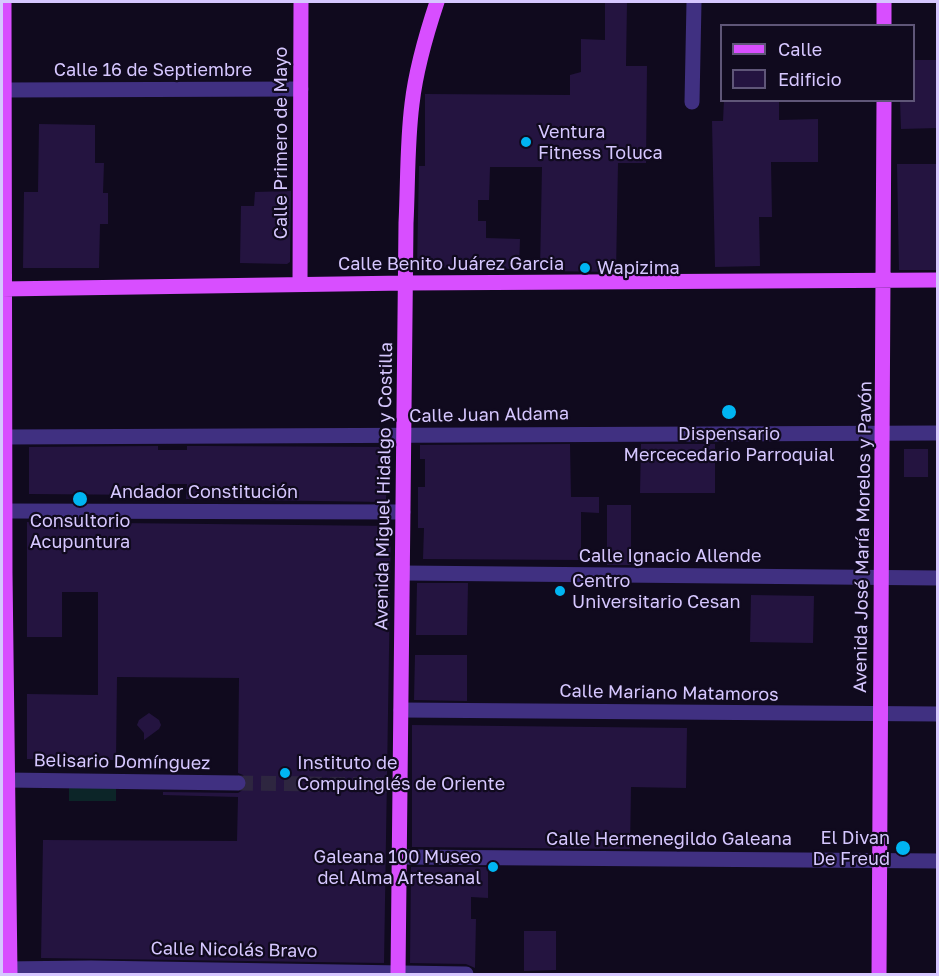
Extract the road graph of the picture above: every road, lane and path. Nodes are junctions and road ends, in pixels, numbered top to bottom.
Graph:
1 (4, 2) edge
2 (301, 2) edge
3 (437, 2) edge
4 (694, 2) edge
5 (884, 2) edge
6 (884, 24) edge
7 (301, 88) junction
8 (5, 90) junction
9 (692, 102) dead end
10 (884, 102) edge
11 (938, 280) edge
12 (885, 281) junction
13 (406, 283) junction
14 (300, 284) junction
15 (3, 289) edge
16 (884, 433) junction
17 (938, 433) edge
18 (404, 435) junction
19 (5, 437) junction
20 (5, 510) junction
21 (403, 512) junction
22 (3, 573) edge
23 (403, 573) junction
24 (882, 578) junction
25 (938, 578) edge
26 (401, 710) junction
27 (880, 714) junction
28 (938, 714) edge
29 (6, 780) junction
30 (238, 783) tunnel mouth
31 (399, 857) junction
32 (879, 860) junction
33 (938, 861) edge
34 (7, 971) edge
35 (398, 973) edge
36 (466, 975) edge
37 (879, 975) edge

1 - 8 main road
2 - 7 main road, Calle Primero de Mayo
3 - 13 main road, Avenida Miguel Hidalgo y Costilla
4 - 9 street
5 - 6 main road
7 - 8 street, Calle 16 de Septiembre
7 - 14 main road, Calle Primero de Mayo
8 - 15 main road
10 - 12 main road, Avenida José María Morelos y Pavón
11 - 12 main road, Calle Benito Juárez Garcia
12 - 13 main road, Calle Benito Juárez Garcia
12 - 16 main road, Avenida José María Morelos y Pavón
13 - 14 main road, Calle Benito Juárez Garcia
13 - 18 main road, Avenida Miguel Hidalgo y Costilla
14 - 15 main road, Calle Benito Juárez Garcia
15 - 19 main road
16 - 17 street, Calle Juan Aldama
16 - 18 street, Calle Juan Aldama
16 - 24 main road, Avenida José María Morelos y Pavón
18 - 19 street, Calle Juan Aldama
18 - 21 main road, Avenida Miguel Hidalgo y Costilla
19 - 20 main road
20 - 21 street, Andador Constitución
20 - 22 main road
21 - 23 main road, Avenida Miguel Hidalgo y Costilla
22 - 29 main road
23 - 24 street, Calle Ignacio Allende
23 - 26 main road, Avenida Miguel Hidalgo y Costilla
24 - 25 street, Calle Ignacio Allende
24 - 27 main road, Avenida José María Morelos y Pavón
26 - 27 street, Calle Mariano Matamoros
26 - 31 main road, Avenida Miguel Hidalgo y Costilla
27 - 28 street, Calle Mariano Matamoros
27 - 32 main road, Avenida José María Morelos y Pavón
29 - 30 street, Belisario Domínguez
29 - 34 main road
31 - 32 street, Calle Hermenegildo Galeana
31 - 35 main road, Avenida Miguel Hidalgo y Costilla
32 - 33 street, Calle Hermenegildo Galeana
32 - 37 main road, Avenida José María Morelos y Pavón
34 - 35 street, Calle Nicolás Bravo
35 - 36 street, Calle Nicolás Bravo

